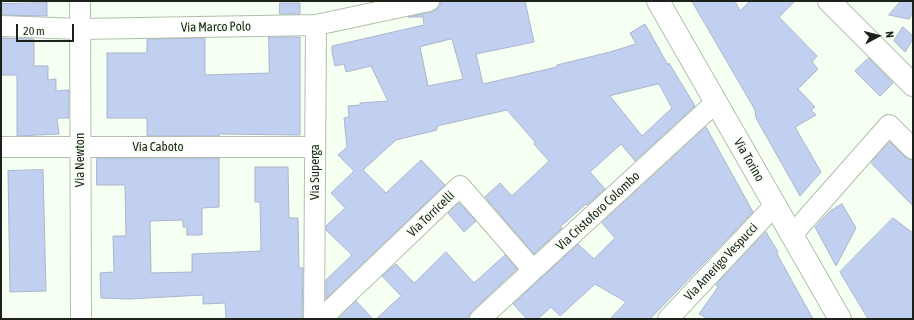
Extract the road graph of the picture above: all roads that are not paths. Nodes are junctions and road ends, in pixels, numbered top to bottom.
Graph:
1 (80, 1) edge
2 (429, 1) edge
3 (658, 1) edge
4 (829, 1) edge
5 (316, 25) junction
6 (1, 26) edge
7 (80, 29) junction
8 (913, 85) edge
9 (716, 103) junction
10 (1, 147) edge
11 (80, 147) junction
12 (315, 147) junction
13 (913, 149) edge
14 (774, 205) junction
15 (792, 235) junction
16 (533, 270) junction
17 (81, 319) edge
18 (314, 319) edge
19 (321, 319) edge
20 (480, 319) edge
21 (668, 319) edge
22 (840, 319) edge

1 - 7 street, Via Newton
2 - 5 street, Via Marco Polo
3 - 9 street, Via Torino
4 - 8 street
5 - 7 street, Via Marco Polo
5 - 12 street, Via Superga
6 - 7 street, Via Marco Polo
7 - 11 street, Via Newton
9 - 14 street, Via Torino
9 - 16 street, Via Cristoforo Colombo
10 - 11 street, Via Caboto
11 - 12 street, Via Caboto
11 - 17 street, Via Newton
12 - 18 street, Via Superga
13 - 15 street
14 - 15 street, Via Torino
14 - 21 street, Via Amerigo Vespucci
15 - 22 street, Via Torino
16 - 19 street, Via Torricelli
16 - 20 street, Via Cristoforo Colombo

